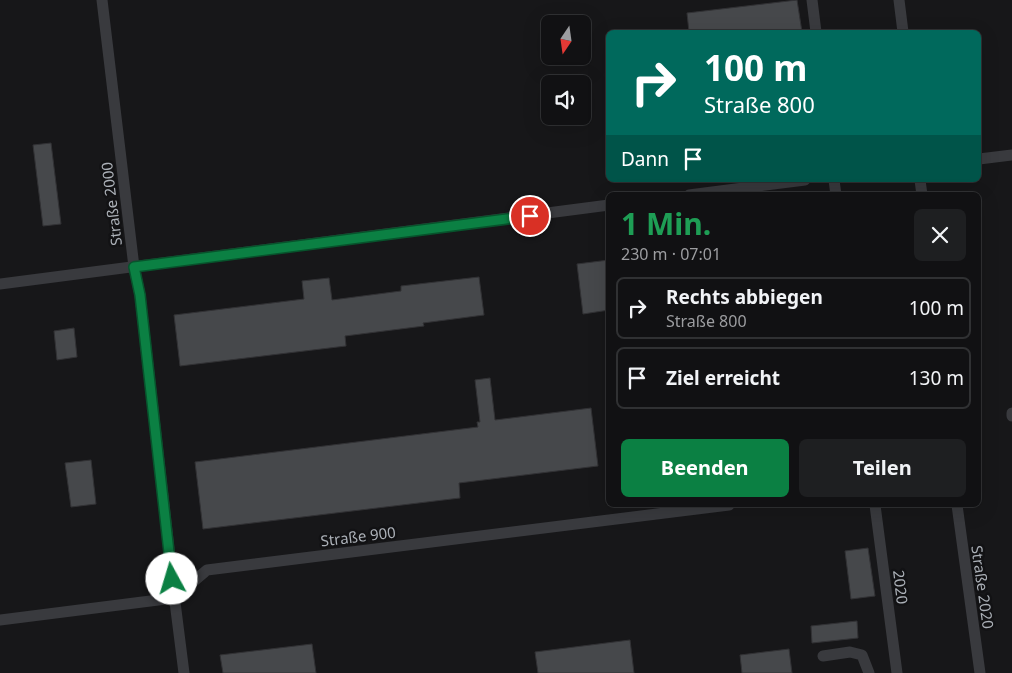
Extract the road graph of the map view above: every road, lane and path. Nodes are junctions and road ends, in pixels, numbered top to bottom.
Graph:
1 (102, 0) edge
2 (812, 0) edge
3 (900, 0) edge
4 (816, 30) edge
5 (903, 30) edge
6 (1012, 155) edge
7 (981, 158) edge
8 (790, 182) edge
9 (712, 192) edge
10 (606, 205) edge
11 (134, 267) junction
12 (0, 284) edge
13 (713, 507) edge
14 (875, 507) edge
15 (957, 507) edge
16 (174, 598) junction
17 (0, 620) edge
18 (823, 656) dead end
19 (184, 673) edge
20 (869, 673) edge
21 (897, 673) edge
22 (980, 673) edge

1 - 11 lane, Straße 2000
2 - 4 lane
3 - 5 lane
6 - 7 lane
8 - 9 lane
10 - 11 lane
11 - 12 lane
11 - 16 lane, Straße 2000
13 - 16 lane, Straße 900
14 - 21 lane, 2020
15 - 22 lane, Straße 2020
16 - 17 lane
16 - 19 lane, Straße 2000
18 - 20 lane

